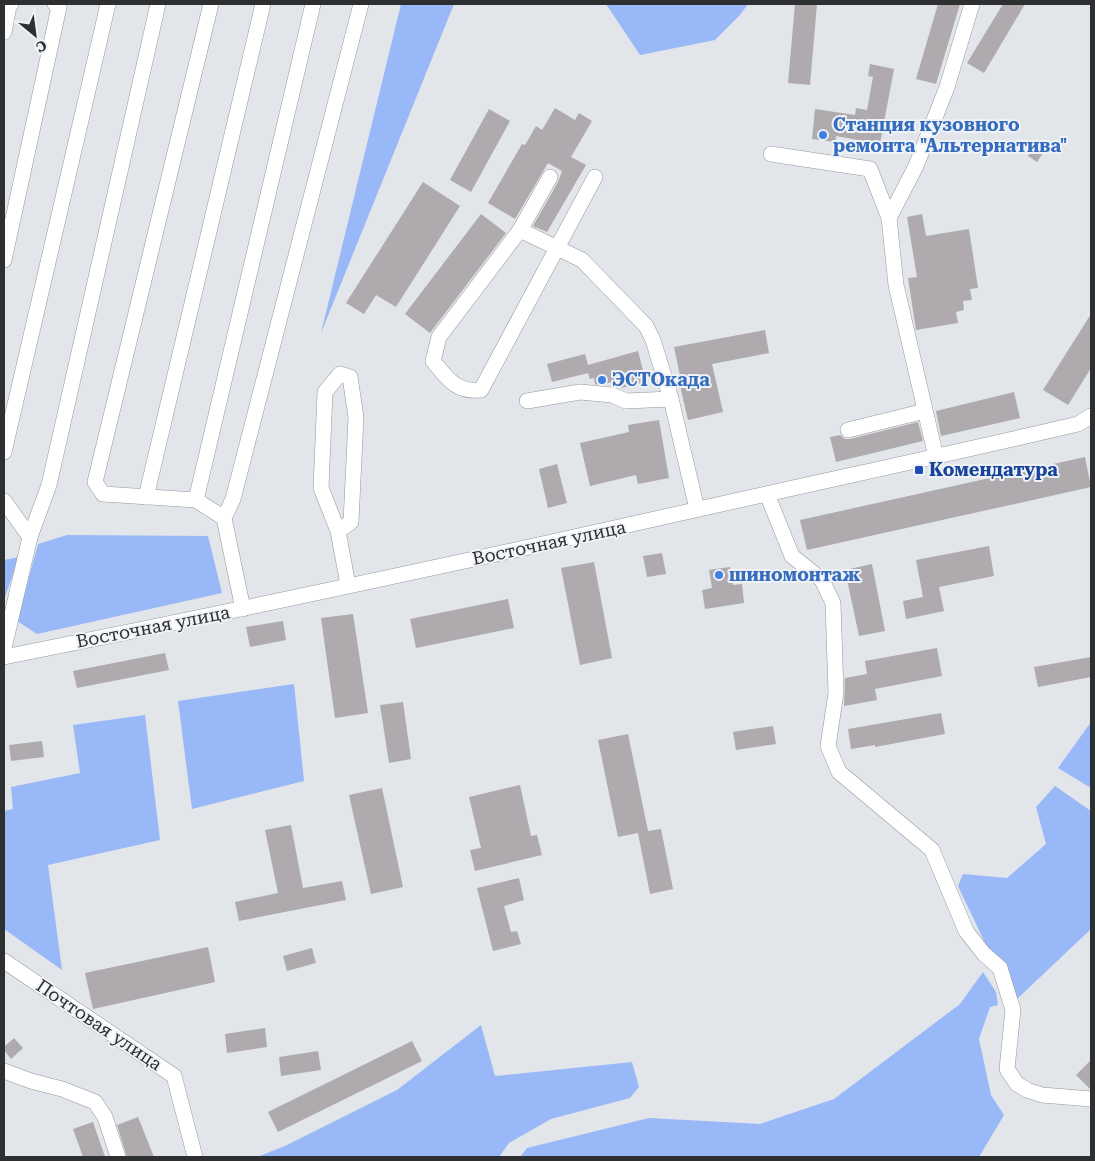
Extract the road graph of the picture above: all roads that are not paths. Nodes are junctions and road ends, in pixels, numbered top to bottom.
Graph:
1 (11, 4) edge
2 (108, 4) edge
3 (158, 4) edge
4 (211, 4) edge
5 (263, 4) edge
6 (313, 4) edge
7 (361, 4) edge
8 (972, 4) edge
9 (58, 5) edge
10 (4, 32) edge
11 (771, 154) dead end
12 (550, 177) dead end
13 (595, 178) dead end
14 (889, 218) junction
15 (520, 230) junction
16 (556, 249) junction
17 (4, 260) edge
18 (671, 399) junction
19 (526, 401) dead end
20 (925, 411) junction
21 (1091, 416) edge
22 (848, 430) dead end
23 (4, 452) edge
24 (936, 457) junction
25 (767, 494) junction
26 (146, 497) junction
27 (196, 500) junction
28 (4, 501) edge
29 (697, 510) junction
30 (224, 518) junction
31 (338, 531) junction
32 (30, 537) junction
33 (348, 585) junction
34 (243, 609) junction
35 (4, 648) edge
36 (4, 657) edge
37 (4, 961) edge
38 (4, 1071) edge
39 (1091, 1099) edge
40 (118, 1157) edge
41 (195, 1157) edge

1 - 10 street
2 - 23 street
3 - 32 street
4 - 26 street
5 - 26 street
6 - 27 street
7 - 30 street
8 - 14 street
9 - 17 street
11 - 14 street
12 - 15 street
13 - 16 street
14 - 20 street
15 - 16 street
15 - 16 street
16 - 18 street
18 - 19 street
18 - 29 street
20 - 22 street
20 - 24 street
21 - 24 street, Восточная улица
24 - 25 street, Восточная улица
25 - 29 street, Восточная улица
25 - 39 street
26 - 27 street
27 - 30 street
28 - 32 street
29 - 33 street, Восточная улица
30 - 34 street
31 - 31 street
31 - 33 street
32 - 35 street
33 - 34 street, Восточная улица
34 - 36 street, Восточная улица
37 - 41 street, Почтовая улица
38 - 40 street

